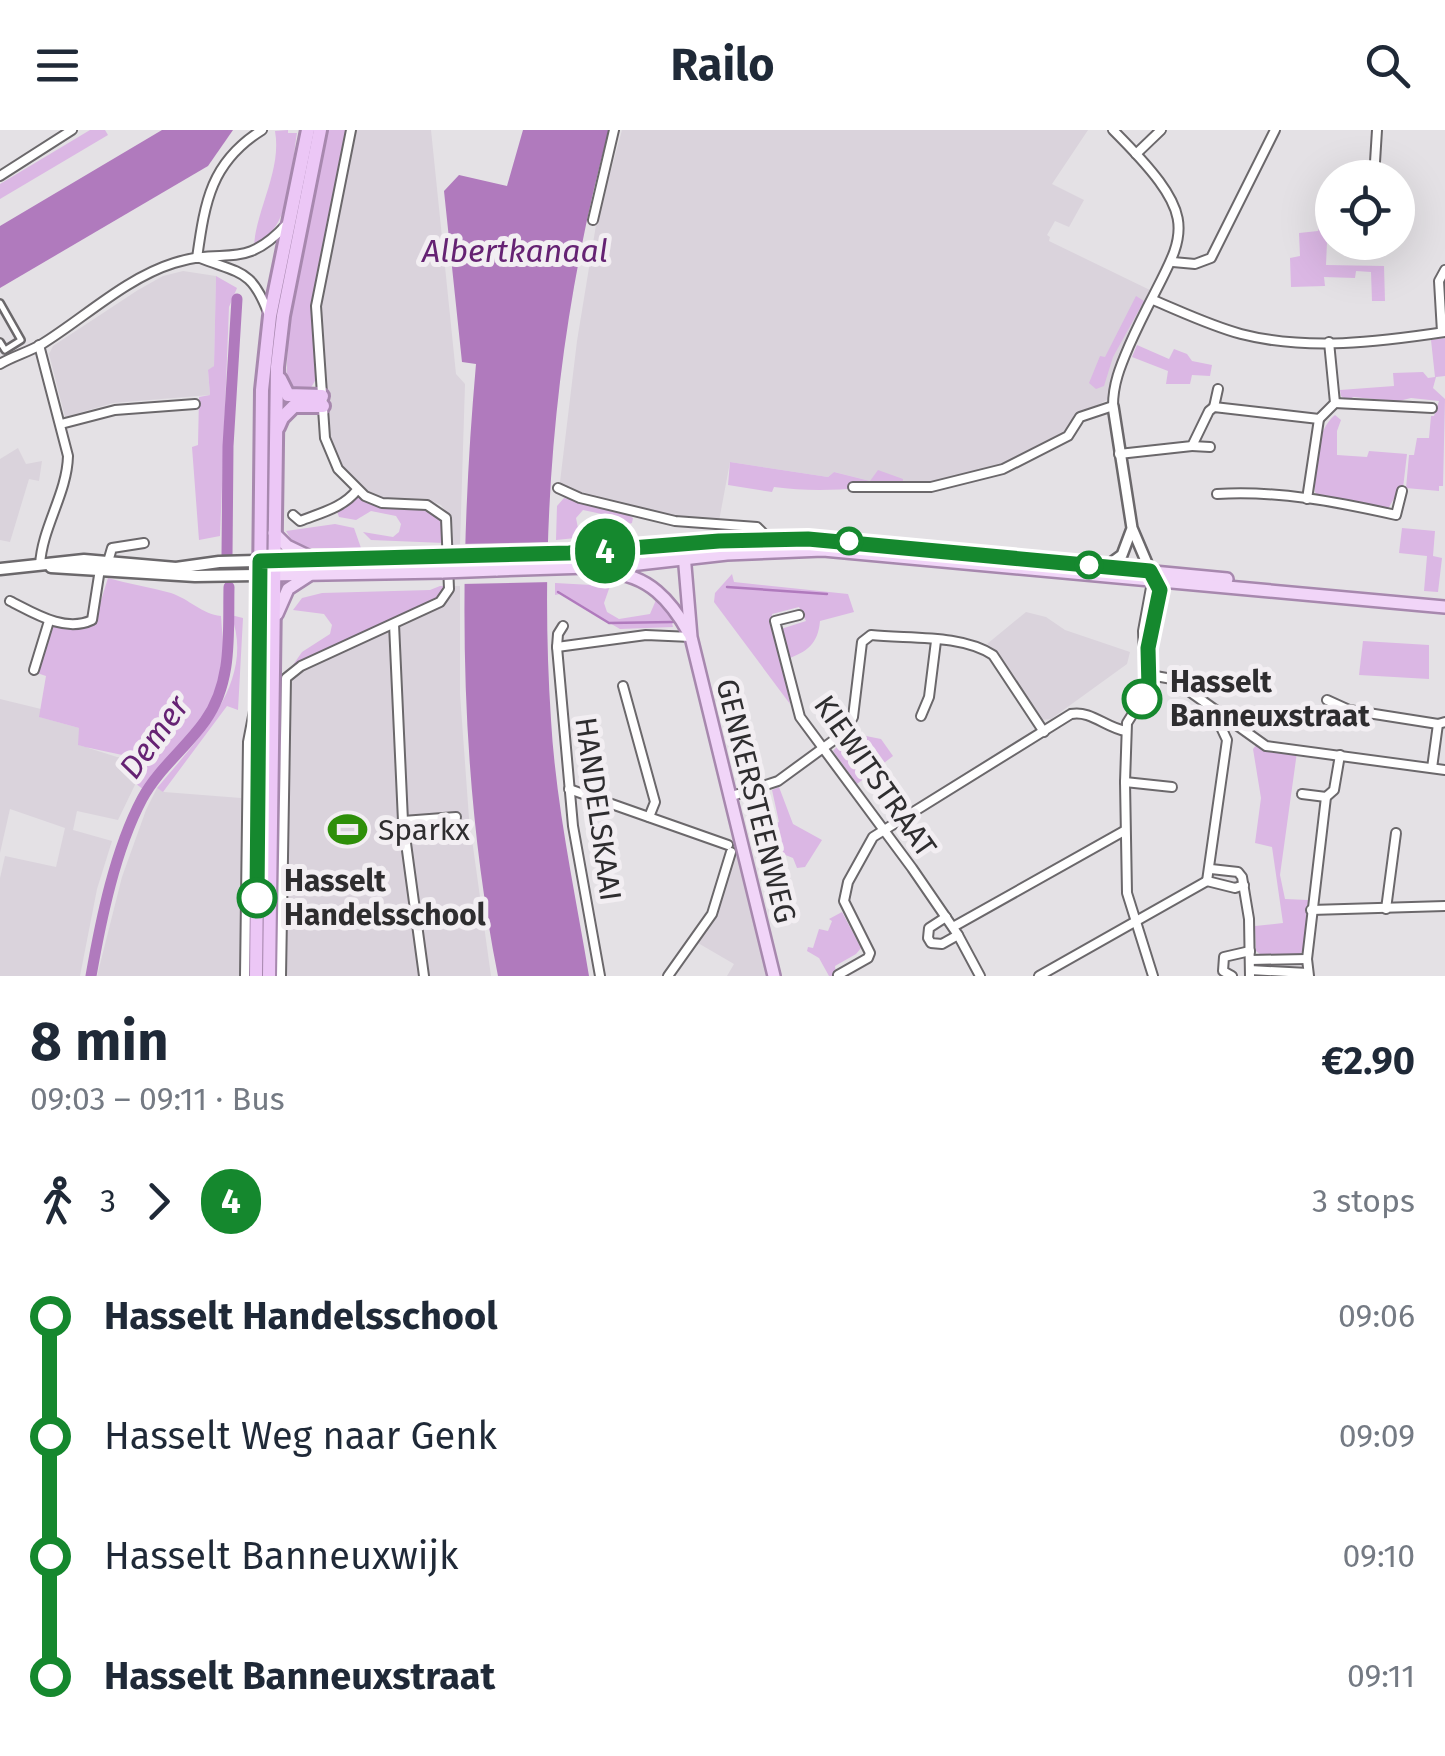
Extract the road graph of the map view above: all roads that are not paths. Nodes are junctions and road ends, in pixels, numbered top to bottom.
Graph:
1 (72, 130) edge
2 (262, 130) edge
3 (308, 130) edge
4 (320, 130) edge
5 (351, 130) edge
6 (614, 130) edge
7 (1113, 130) edge
8 (1161, 130) edge
9 (1275, 130) edge
10 (1377, 130) edge
11 (1136, 154) junction
12 (1375, 160) edge
13 (0, 176) edge
14 (593, 220) dead end
15 (290, 221) junction
16 (199, 258) junction
17 (1172, 262) junction
18 (1445, 270) edge
19 (1153, 300) junction
20 (0, 303) edge
21 (270, 316) junction
22 (1444, 332) edge
23 (0, 342) edge
24 (1329, 342) junction
25 (39, 346) junction
26 (0, 364) edge
27 (276, 367) junction
28 (1218, 389) dead end
29 (322, 401) junction
30 (1335, 403) junction
31 (194, 404) dead end
32 (1113, 406) junction
33 (1214, 407) junction
34 (1432, 408) dead end
35 (1318, 418) junction
36 (62, 424) junction
37 (275, 434) junction
38 (1192, 446) junction
39 (1210, 447) dead end
40 (1119, 454) junction
41 (854, 487) dead end
42 (558, 488) dead end
43 (357, 490) junction
44 (1402, 490) dead end
45 (1216, 494) dead end
46 (1307, 499) junction
47 (294, 516) dead end
48 (745, 526) junction
49 (1132, 528) junction
50 (274, 532) junction
51 (742, 541) junction
52 (144, 543) dead end
53 (682, 544) junction
54 (770, 545) junction
55 (685, 559) junction
56 (321, 561) junction
57 (40, 565) junction
58 (105, 567) junction
59 (1106, 567) junction
60 (267, 568) junction
61 (0, 569) edge
62 (570, 569) junction
63 (189, 572) junction
64 (312, 574) junction
65 (237, 577) junction
66 (1152, 578) junction
67 (260, 598) junction
68 (10, 601) dead end
69 (1445, 605) edge
70 (799, 615) dead end
71 (49, 621) junction
72 (394, 624) junction
73 (273, 625) junction
74 (563, 626) dead end
75 (691, 637) junction
76 (936, 641) junction
77 (558, 647) junction
78 (34, 670) dead end
79 (1150, 675) junction
80 (623, 686) dead end
81 (1326, 700) dead end
82 (258, 702) junction
83 (1221, 714) junction
84 (921, 716) dead end
85 (1442, 723) edge
86 (1126, 731) junction
87 (1044, 732) junction
88 (822, 748) junction
89 (1340, 755) junction
90 (1432, 768) junction
91 (1445, 770) edge
92 (1125, 782) junction
93 (1172, 787) dead end
94 (569, 789) junction
95 (1302, 794) dead end
96 (729, 796) junction
97 (1326, 798) junction
98 (456, 817) dead end
99 (649, 817) junction
100 (403, 821) junction
101 (1124, 831) junction
102 (886, 832) junction
103 (1396, 833) dead end
104 (1211, 868) junction
105 (1208, 881) junction
106 (1244, 885) junction
107 (1445, 906) edge
108 (1386, 908) junction
109 (1312, 910) junction
110 (946, 916) junction
111 (1135, 922) junction
112 (955, 931) junction
113 (1306, 959) junction
114 (1250, 964) edge
115 (252, 974) edge
116 (1309, 974) edge
117 (838, 975) edge
118 (269, 976) edge
119 (281, 976) edge
120 (424, 976) edge
121 (600, 976) edge
122 (668, 976) edge
123 (774, 976) edge
124 (980, 976) edge
125 (1040, 976) edge
126 (1154, 976) edge
127 (1232, 976) edge

1 - 13 street
2 - 16 street
3 - 15 highway
4 - 27 highway
5 - 29 street
6 - 14 street
7 - 11 street
8 - 11 street
9 - 17 street
10 - 12 street
11 - 17 street
15 - 16 street
15 - 21 highway
16 - 21 street
16 - 25 street
17 - 19 street
18 - 22 street
19 - 24 street
19 - 32 street
20 - 23 street
21 - 60 highway
22 - 24 street
24 - 30 street
25 - 26 street
25 - 36 street
27 - 29 highway
27 - 37 highway
28 - 33 street
29 - 37 highway
29 - 43 street
30 - 34 street
30 - 35 street
31 - 36 street
32 - 40 street
32 - 41 street
33 - 35 street
33 - 38 street
35 - 46 street
36 - 57 street
37 - 50 highway
38 - 39 street
38 - 40 street
40 - 49 street
42 - 48 street
43 - 47 street
43 - 72 street
44 - 46 street
45 - 46 street
48 - 51 street
48 - 54 street
49 - 59 street
49 - 66 street
50 - 56 main road
50 - 60 highway
51 - 53 main road
51 - 54 main road
52 - 58 street
53 - 55 main road, GENKERSTEENWEG
53 - 56 main road, bridge
54 - 55 main road
54 - 59 main road
54 - 66 main road
55 - 62 main road
55 - 75 main road, GENKERSTEENWEG
56 - 60 main road
57 - 58 main road
57 - 61 main road
58 - 63 main road
58 - 71 street
59 - 66 main road
60 - 63 main road
60 - 64 main road
60 - 65 main road
60 - 67 highway
60 - 73 highway
62 - 64 main road, bridge
62 - 75 main road, GENKERSTEENWEG
63 - 65 main road
64 - 73 main road
65 - 67 main road
66 - 69 main road
66 - 79 street
67 - 82 highway
68 - 71 street
70 - 88 street, KIEWITSTRAAT
71 - 78 street
72 - 100 street
72 - 119 street
73 - 118 highway
74 - 77 street, HANDELSKAAI
75 - 77 street
75 - 96 main road, GENKERSTEENWEG
76 - 84 street
76 - 87 street
76 - 88 street
77 - 94 street, HANDELSKAAI
79 - 83 street
79 - 86 street
80 - 99 street
81 - 85 street
82 - 115 highway
82 - 115 street
83 - 89 street
83 - 104 street
85 - 90 street
86 - 87 street
86 - 92 street
87 - 102 street
88 - 96 street
88 - 102 street, KIEWITSTRAAT
89 - 90 street
89 - 97 street
90 - 91 street
92 - 93 street
92 - 101 street
94 - 99 street
94 - 121 street, HANDELSKAAI
95 - 97 street
96 - 123 main road, GENKERSTEENWEG
97 - 109 street
98 - 100 street
99 - 122 street
100 - 120 street
101 - 111 street
101 - 112 street
102 - 110 street, KIEWITSTRAAT
102 - 117 street
103 - 108 street
104 - 105 street
104 - 106 street
105 - 106 street
105 - 111 street
106 - 114 street
107 - 108 street
108 - 109 street
109 - 113 street
110 - 112 street, KIEWITSTRAAT
110 - 112 street
111 - 125 street
111 - 126 street
112 - 124 street, KIEWITSTRAAT
113 - 114 street
113 - 116 street
114 - 116 street
114 - 127 street

